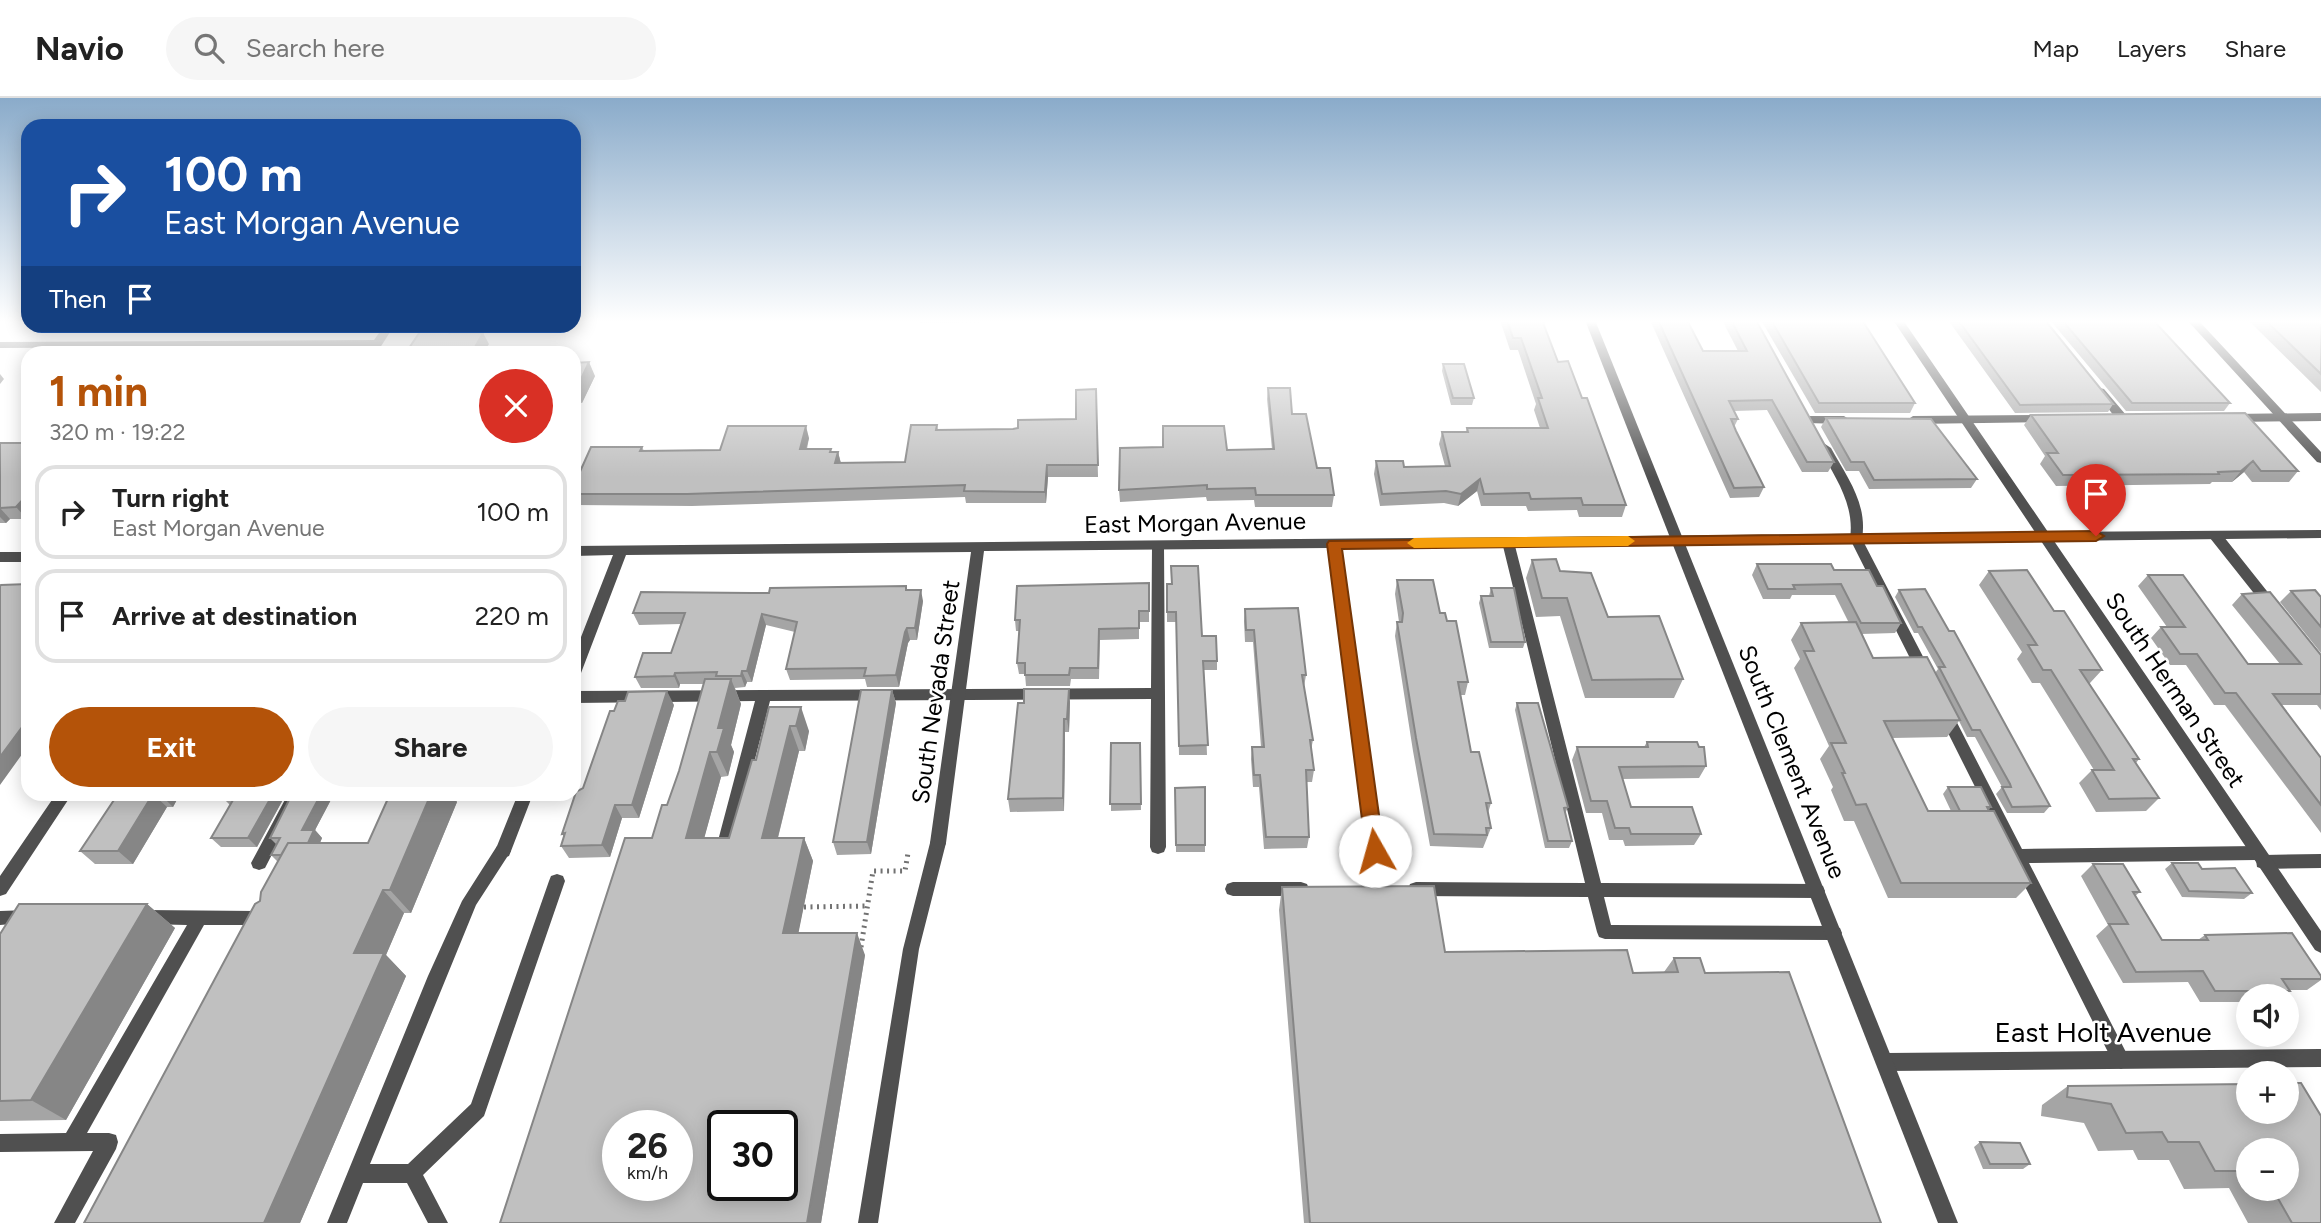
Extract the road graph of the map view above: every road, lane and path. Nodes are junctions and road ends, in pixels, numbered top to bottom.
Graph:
1 (1611, 372) edge
2 (1934, 372) edge
3 (2241, 372) edge
4 (2090, 379) edge
5 (2283, 417) junction
6 (2321, 417) edge
7 (2109, 418) edge
8 (2122, 418) junction
9 (2136, 418) edge
10 (2218, 418) edge
11 (1966, 419) junction
12 (2057, 419) edge
13 (1862, 420) edge
14 (1902, 420) edge
15 (2321, 459) edge
16 (2321, 534) edge
17 (2215, 535) junction
18 (2044, 537) junction
19 (1856, 539) junction
20 (1678, 541) junction
21 (1508, 542) junction
22 (1334, 544) junction
23 (1158, 546) junction
24 (978, 548) junction
25 (581, 551) edge
26 (621, 551) junction
27 (0, 557) edge
28 (21, 557) edge
29 (2281, 617) edge
30 (581, 655) edge
31 (1158, 692) junction
32 (958, 694) junction
33 (764, 695) junction
34 (581, 697) edge
35 (60, 801) edge
36 (292, 801) edge
37 (523, 801) edge
38 (1158, 847) dead end
39 (1375, 851) dead end
40 (723, 852) edge
41 (908, 853) dead end
42 (2018, 856) junction
43 (2260, 857) junction
44 (2321, 861) edge
45 (259, 863) dead end
46 (557, 881) dead end
47 (0, 889) edge
48 (1233, 889) dead end
49 (1315, 889) edge
50 (1399, 889) edge
51 (1595, 889) junction
52 (1817, 891) junction
53 (867, 906) junction
54 (804, 907) dead end
55 (41, 917) edge
56 (120, 917) edge
57 (200, 917) junction
58 (0, 918) edge
59 (276, 918) edge
60 (1834, 933) junction
61 (2321, 945) edge
62 (861, 947) dead end
63 (2321, 1058) edge
64 (2121, 1060) junction
65 (2297, 1061) edge
66 (1885, 1062) junction
67 (2236, 1065) edge
68 (0, 1143) edge
69 (71, 1143) junction
70 (412, 1173) junction
71 (357, 1174) junction
72 (64, 1223) edge
73 (337, 1223) edge
74 (438, 1223) edge
75 (869, 1223) edge
76 (1948, 1223) edge

1 - 20 street, South Clement Avenue
2 - 11 street, South Herman Street
3 - 5 street
4 - 8 street
5 - 6 street
5 - 10 street
5 - 15 street
7 - 8 street
8 - 9 street
11 - 12 street
11 - 14 street
11 - 18 street, South Herman Street
13 - 19 street
16 - 17 street, East Morgan Avenue
17 - 18 street, East Morgan Avenue
17 - 29 street
18 - 19 street, East Morgan Avenue
18 - 43 street, South Herman Street
19 - 20 street, East Morgan Avenue
19 - 42 street
20 - 21 street, East Morgan Avenue
20 - 52 street, South Clement Avenue
21 - 22 street, East Morgan Avenue
21 - 51 street
22 - 23 street, East Morgan Avenue
22 - 39 street
23 - 24 street, East Morgan Avenue
23 - 31 street
24 - 26 street, East Morgan Avenue
24 - 32 street, South Nevada Street
25 - 26 street, East Morgan Avenue
26 - 30 street
27 - 28 street
31 - 32 street
31 - 38 street
32 - 33 street
32 - 75 street, South Nevada Street
33 - 34 street
33 - 40 street
35 - 47 street
36 - 45 street
37 - 71 street
41 - 53 path
42 - 43 street
42 - 64 street
43 - 44 street
43 - 61 street, South Herman Street
46 - 70 street
48 - 49 street
50 - 51 street
51 - 52 street
51 - 60 street
52 - 60 street, South Clement Avenue
53 - 54 path
53 - 62 path
55 - 58 street
56 - 57 street
57 - 59 street
57 - 69 street
60 - 66 street, South Clement Avenue
63 - 65 street, East Holt Avenue
64 - 66 street, East Holt Avenue
64 - 67 street, East Holt Avenue
66 - 76 street, South Clement Avenue
68 - 69 street
69 - 72 street
70 - 71 street
70 - 74 street
71 - 73 street

